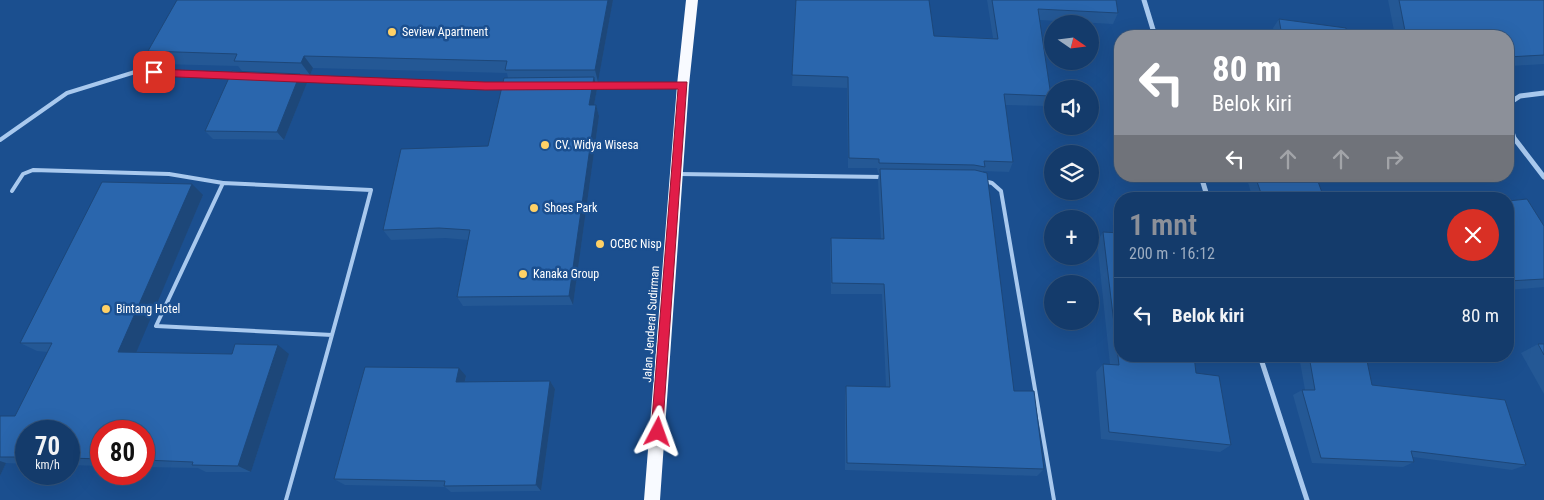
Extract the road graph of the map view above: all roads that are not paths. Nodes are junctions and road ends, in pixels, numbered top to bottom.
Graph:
1 (692, 0) edge
2 (1144, 0) edge
3 (1153, 30) edge
4 (237, 76) edge
5 (295, 78) edge
6 (683, 85) junction
7 (515, 86) edge
8 (584, 86) edge
9 (1544, 93) edge
10 (1514, 100) edge
11 (1514, 138) edge
12 (0, 140) edge
13 (677, 174) junction
14 (892, 177) edge
15 (1544, 177) edge
16 (980, 180) edge
17 (223, 183) junction
18 (12, 192) dead end
19 (332, 334) junction
20 (1262, 362) edge
21 (286, 500) edge
22 (652, 500) edge
23 (1054, 500) edge
24 (1307, 500) edge

1 - 6 highway, Jalan Jenderal Sudirman
2 - 3 street
4 - 12 lane
5 - 7 lane
6 - 8 lane
6 - 13 highway, Jalan Jenderal Sudirman
9 - 10 street
11 - 15 street
13 - 14 lane
13 - 22 highway, Jalan Jenderal Sudirman
16 - 23 lane
17 - 18 lane
17 - 19 lane
17 - 19 lane
19 - 21 lane
20 - 24 street

